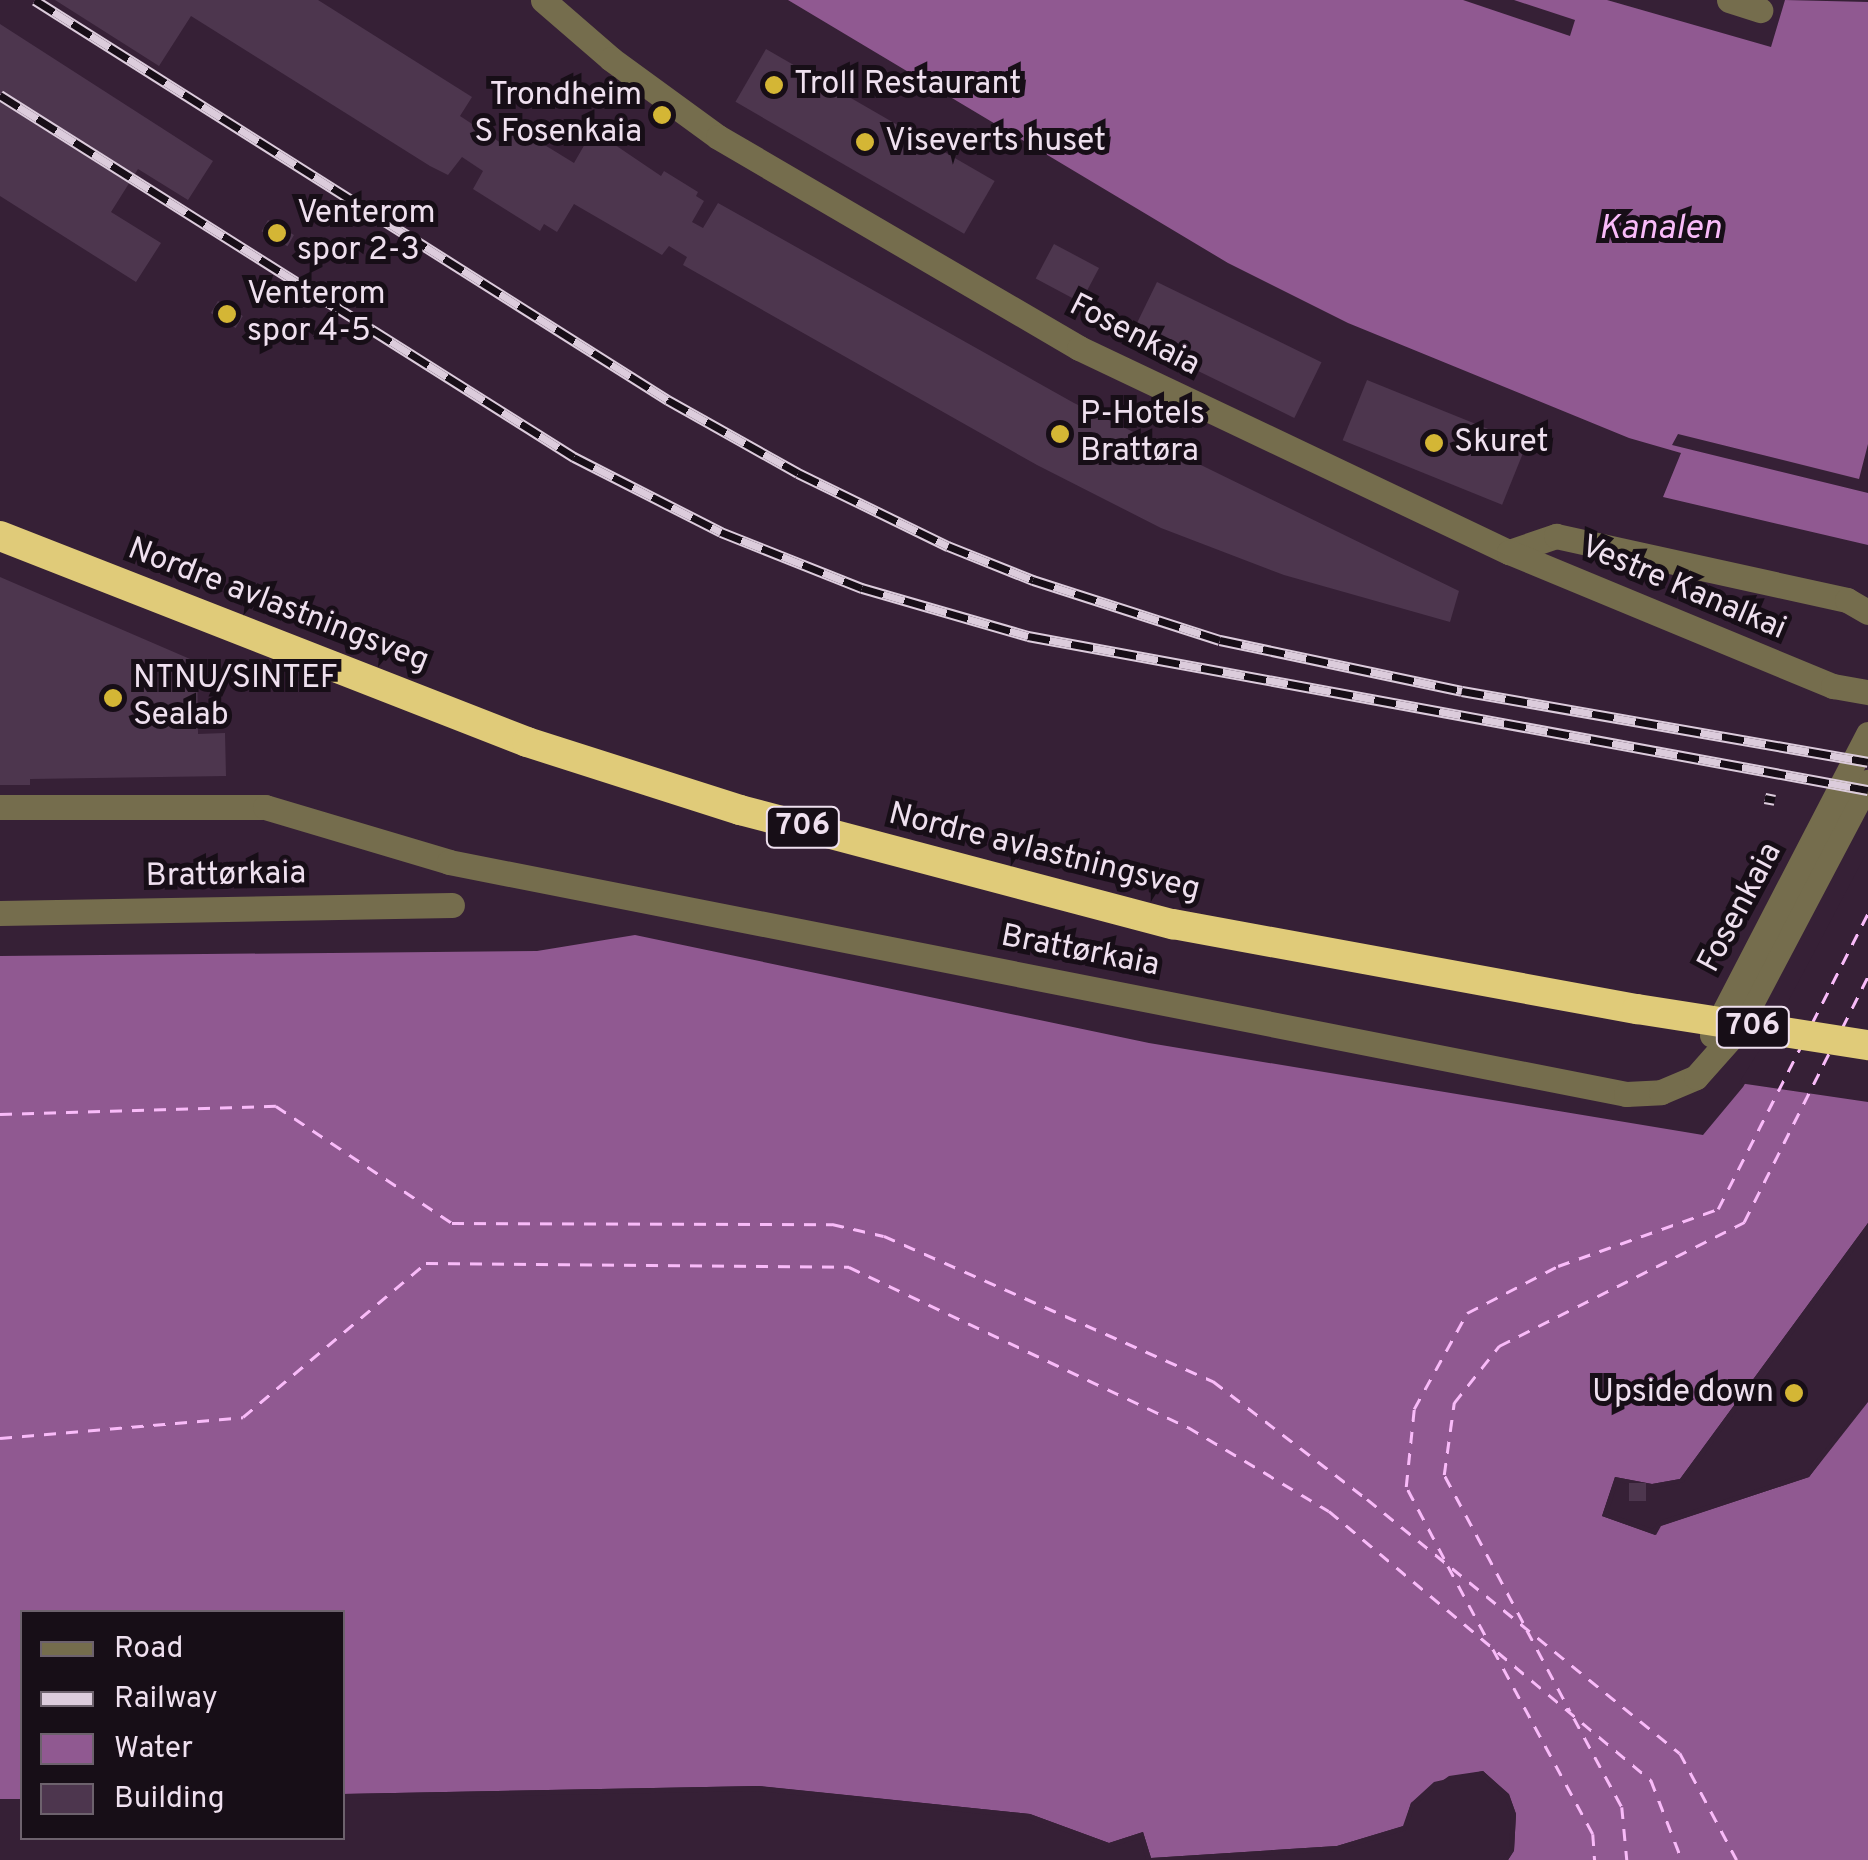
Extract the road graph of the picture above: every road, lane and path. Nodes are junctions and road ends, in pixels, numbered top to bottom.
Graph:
1 (543, 0) edge
2 (1729, 0) edge
3 (1760, 10) dead end
4 (0, 536) edge
5 (1509, 552) junction
6 (1868, 612) edge
7 (1868, 692) edge
8 (1868, 734) edge
9 (1868, 782) edge
10 (0, 806) edge
11 (452, 905) dead end
12 (0, 913) edge
13 (1868, 1045) edge
14 (1696, 1077) junction

1 - 5 street, Fosenkaia
2 - 3 street
4 - 13 highway, Nordre avlastningsveg / 706, bridge
5 - 6 street
5 - 7 street, Vestre Kanalkai
8 - 14 street, Fosenkaia
9 - 14 street, Fosenkaia
10 - 14 street, Brattørkaia
11 - 12 street, Brattørkaia

